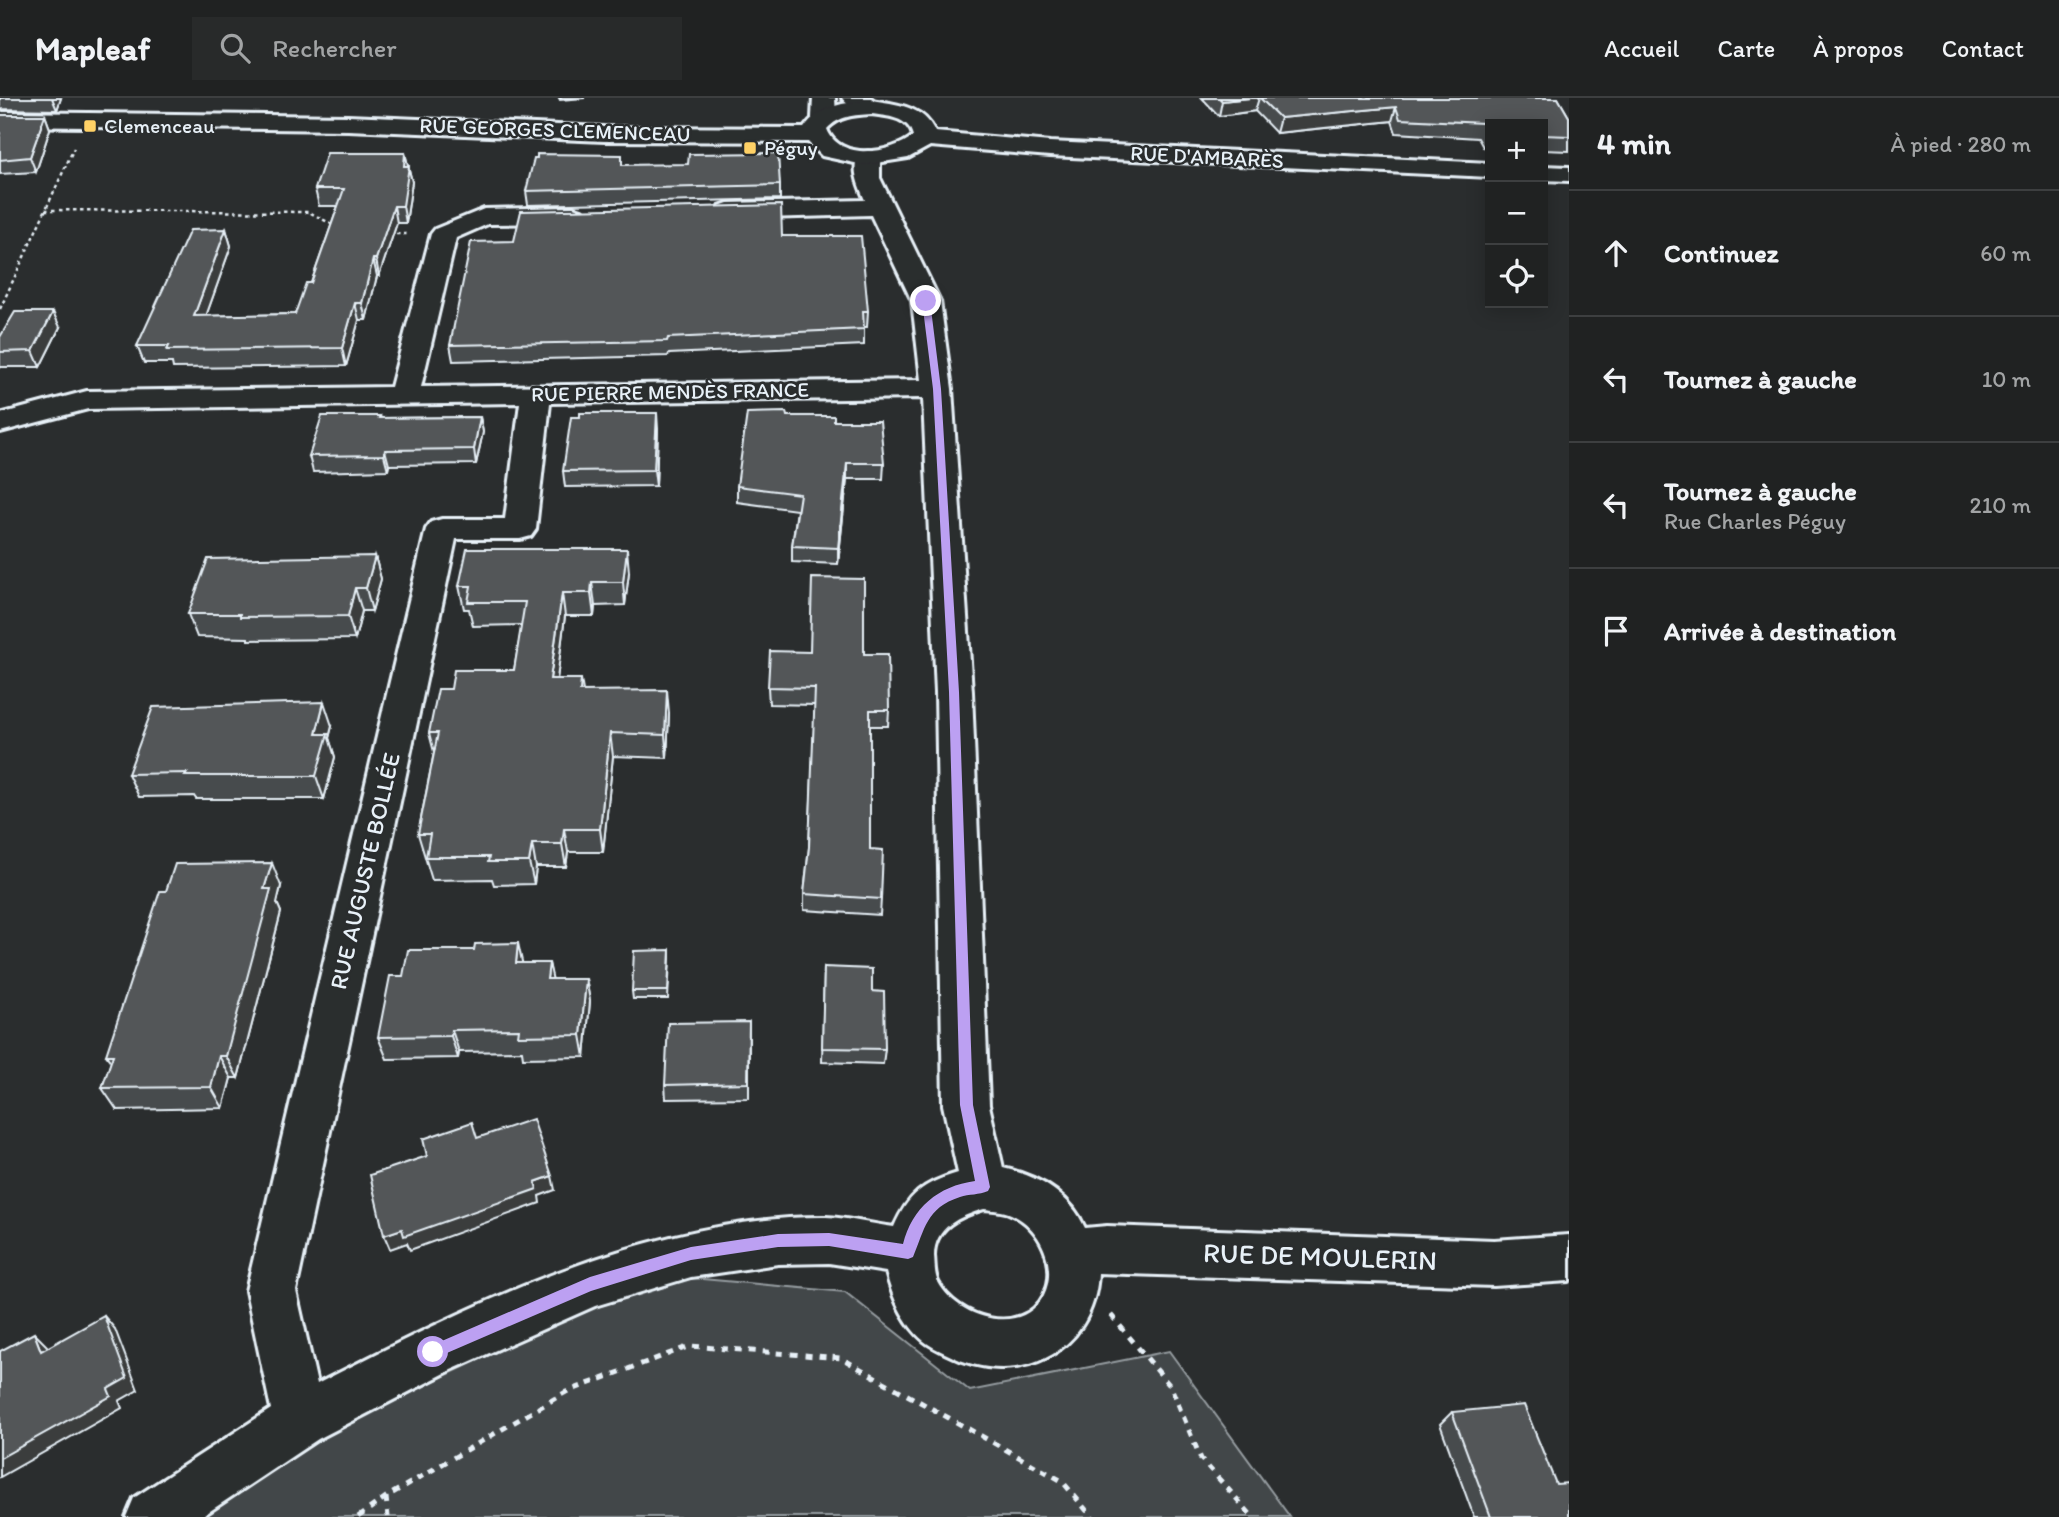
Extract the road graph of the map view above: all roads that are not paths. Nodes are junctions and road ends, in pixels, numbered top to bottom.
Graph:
1 (862, 103) edge
2 (821, 117) edge
3 (0, 120) edge
4 (925, 138) junction
5 (868, 158) junction
6 (1485, 170) edge
7 (1548, 173) edge
8 (1569, 174) edge
9 (880, 207) junction
10 (702, 212) edge
11 (593, 215) edge
12 (937, 389) junction
13 (536, 394) junction
14 (404, 395) junction
15 (0, 423) edge
16 (984, 1187) junction
17 (908, 1252) junction
18 (1569, 1258) edge
19 (1072, 1270) junction
20 (300, 1422) junction
21 (153, 1517) edge

1 - 2 street, RUE GEORGES CLEMENCEAU
1 - 4 street
2 - 3 street, RUE GEORGES CLEMENCEAU
2 - 5 street
4 - 5 street
4 - 6 street, RUE D'AMBARÈS
5 - 9 street
7 - 8 street
9 - 10 street
9 - 12 street
11 - 14 street
12 - 13 street, RUE PIERRE MENDÈS FRANCE
12 - 16 street
13 - 14 street, RUE PIERRE MENDÈS FRANCE
13 - 20 street, RUE AUGUSTE BOLLÉE
14 - 15 street, RUE PIERRE MENDÈS FRANCE
16 - 17 street
16 - 19 street
17 - 19 street
17 - 20 street
18 - 19 street, RUE DE MOULERIN
20 - 21 street

